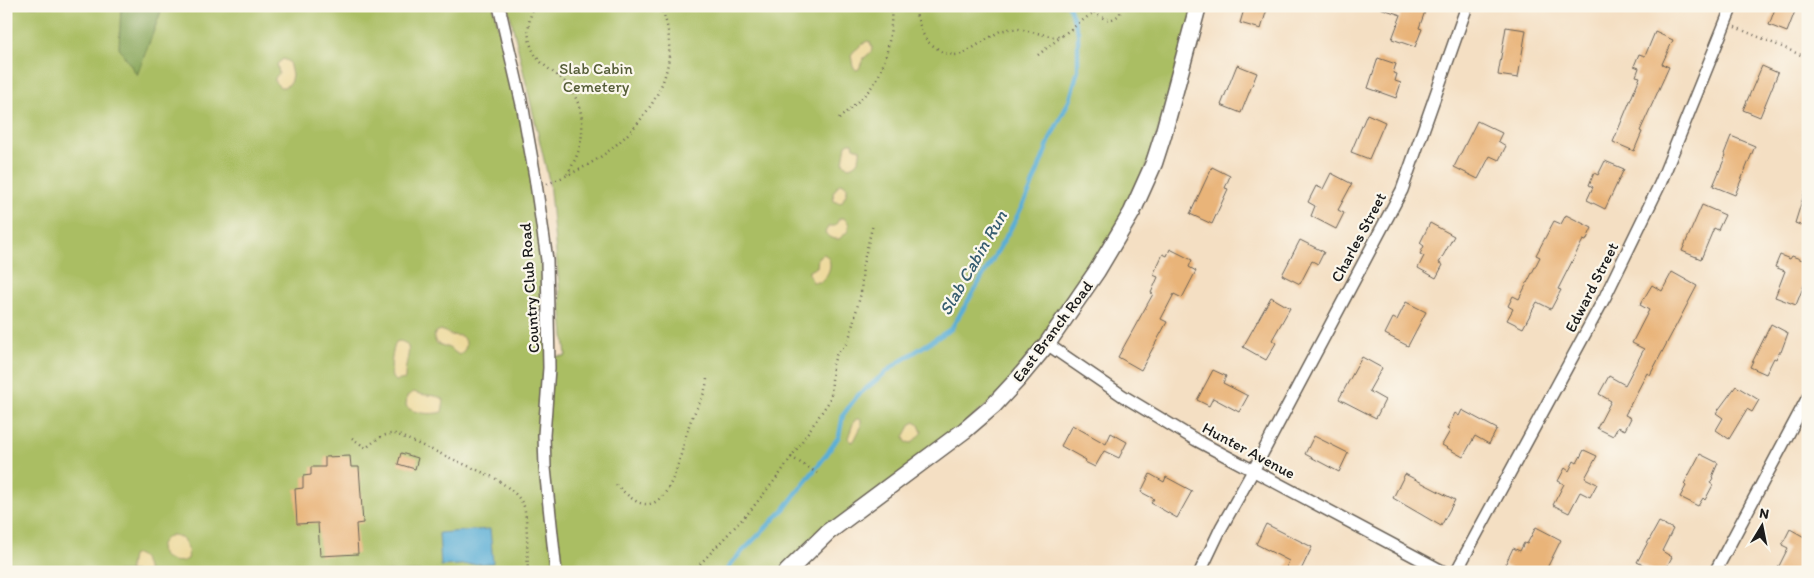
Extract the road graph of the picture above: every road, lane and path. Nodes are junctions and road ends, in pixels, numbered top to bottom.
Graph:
1 (499, 6) edge
2 (534, 6) edge
3 (659, 6) edge
4 (891, 6) edge
5 (913, 6) edge
6 (1102, 6) edge
7 (1121, 6) edge
8 (1198, 6) edge
9 (1467, 6) edge
10 (1732, 6) edge
11 (1094, 12) junction
12 (1732, 26) dead end
13 (1063, 35) junction
14 (1038, 55) dead end
15 (1808, 58) edge
16 (839, 119) dead end
17 (566, 176) junction
18 (537, 189) junction
19 (873, 224) dead end
20 (1046, 344) junction
21 (706, 379) dead end
22 (1808, 397) edge
23 (352, 438) dead end
24 (791, 457) junction
25 (1253, 471) junction
26 (817, 473) dead end
27 (616, 485) dead end
28 (528, 572) edge
29 (556, 572) edge
30 (694, 572) edge
31 (787, 572) edge
32 (1200, 572) edge
33 (1444, 572) edge
34 (1456, 572) edge
35 (1714, 572) edge

1 - 18 street, Country Club Road
2 - 17 path
3 - 17 path
4 - 16 path
5 - 13 path
6 - 11 path
7 - 11 path
8 - 20 main road, East Branch Road
9 - 25 street, Charles Street
10 - 34 street, Edward Street
11 - 13 path
12 - 15 path
13 - 14 path
17 - 18 path
18 - 29 street, Country Club Road
19 - 24 path
20 - 25 street, Hunter Avenue
20 - 31 main road, East Branch Road
21 - 27 path
22 - 35 street
23 - 28 path
24 - 26 path
24 - 30 path
25 - 32 street, Charles Street
25 - 33 street, Hunter Avenue

